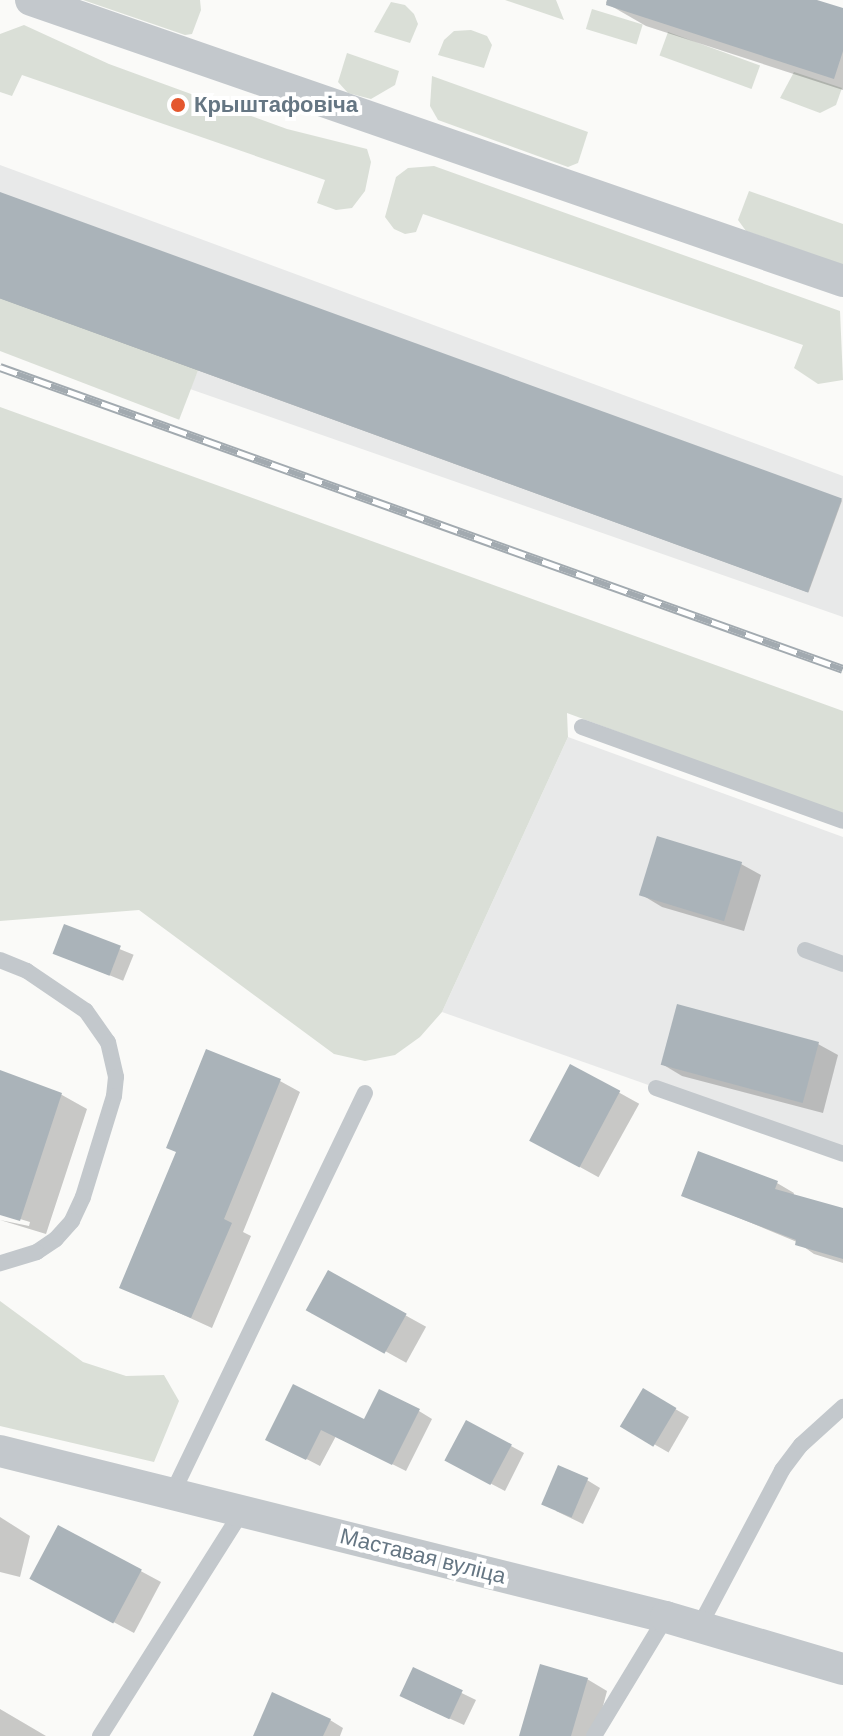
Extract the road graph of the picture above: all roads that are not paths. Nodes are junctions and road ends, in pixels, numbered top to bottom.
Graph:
1 (31, 0) edge
2 (843, 281) edge
3 (582, 727) dead end
4 (843, 821) edge
5 (805, 950) dead end
6 (0, 960) edge
7 (843, 964) edge
8 (656, 1088) dead end
9 (365, 1093) dead end
10 (843, 1154) edge
11 (0, 1263) edge
12 (843, 1407) edge
13 (0, 1451) edge
14 (172, 1494) junction
15 (242, 1511) junction
16 (666, 1617) junction
17 (699, 1627) junction
18 (843, 1669) edge
19 (100, 1736) edge
20 (594, 1736) edge

1 - 2 street
3 - 4 lane
5 - 7 lane
6 - 11 lane
8 - 10 lane
9 - 14 lane
12 - 17 lane
13 - 14 street, Маставая вуліца
14 - 15 street, Маставая вуліца
15 - 16 street, Маставая вуліца
15 - 19 lane
16 - 17 street, Маставая вуліца
16 - 20 lane
17 - 18 street, Маставая вуліца

